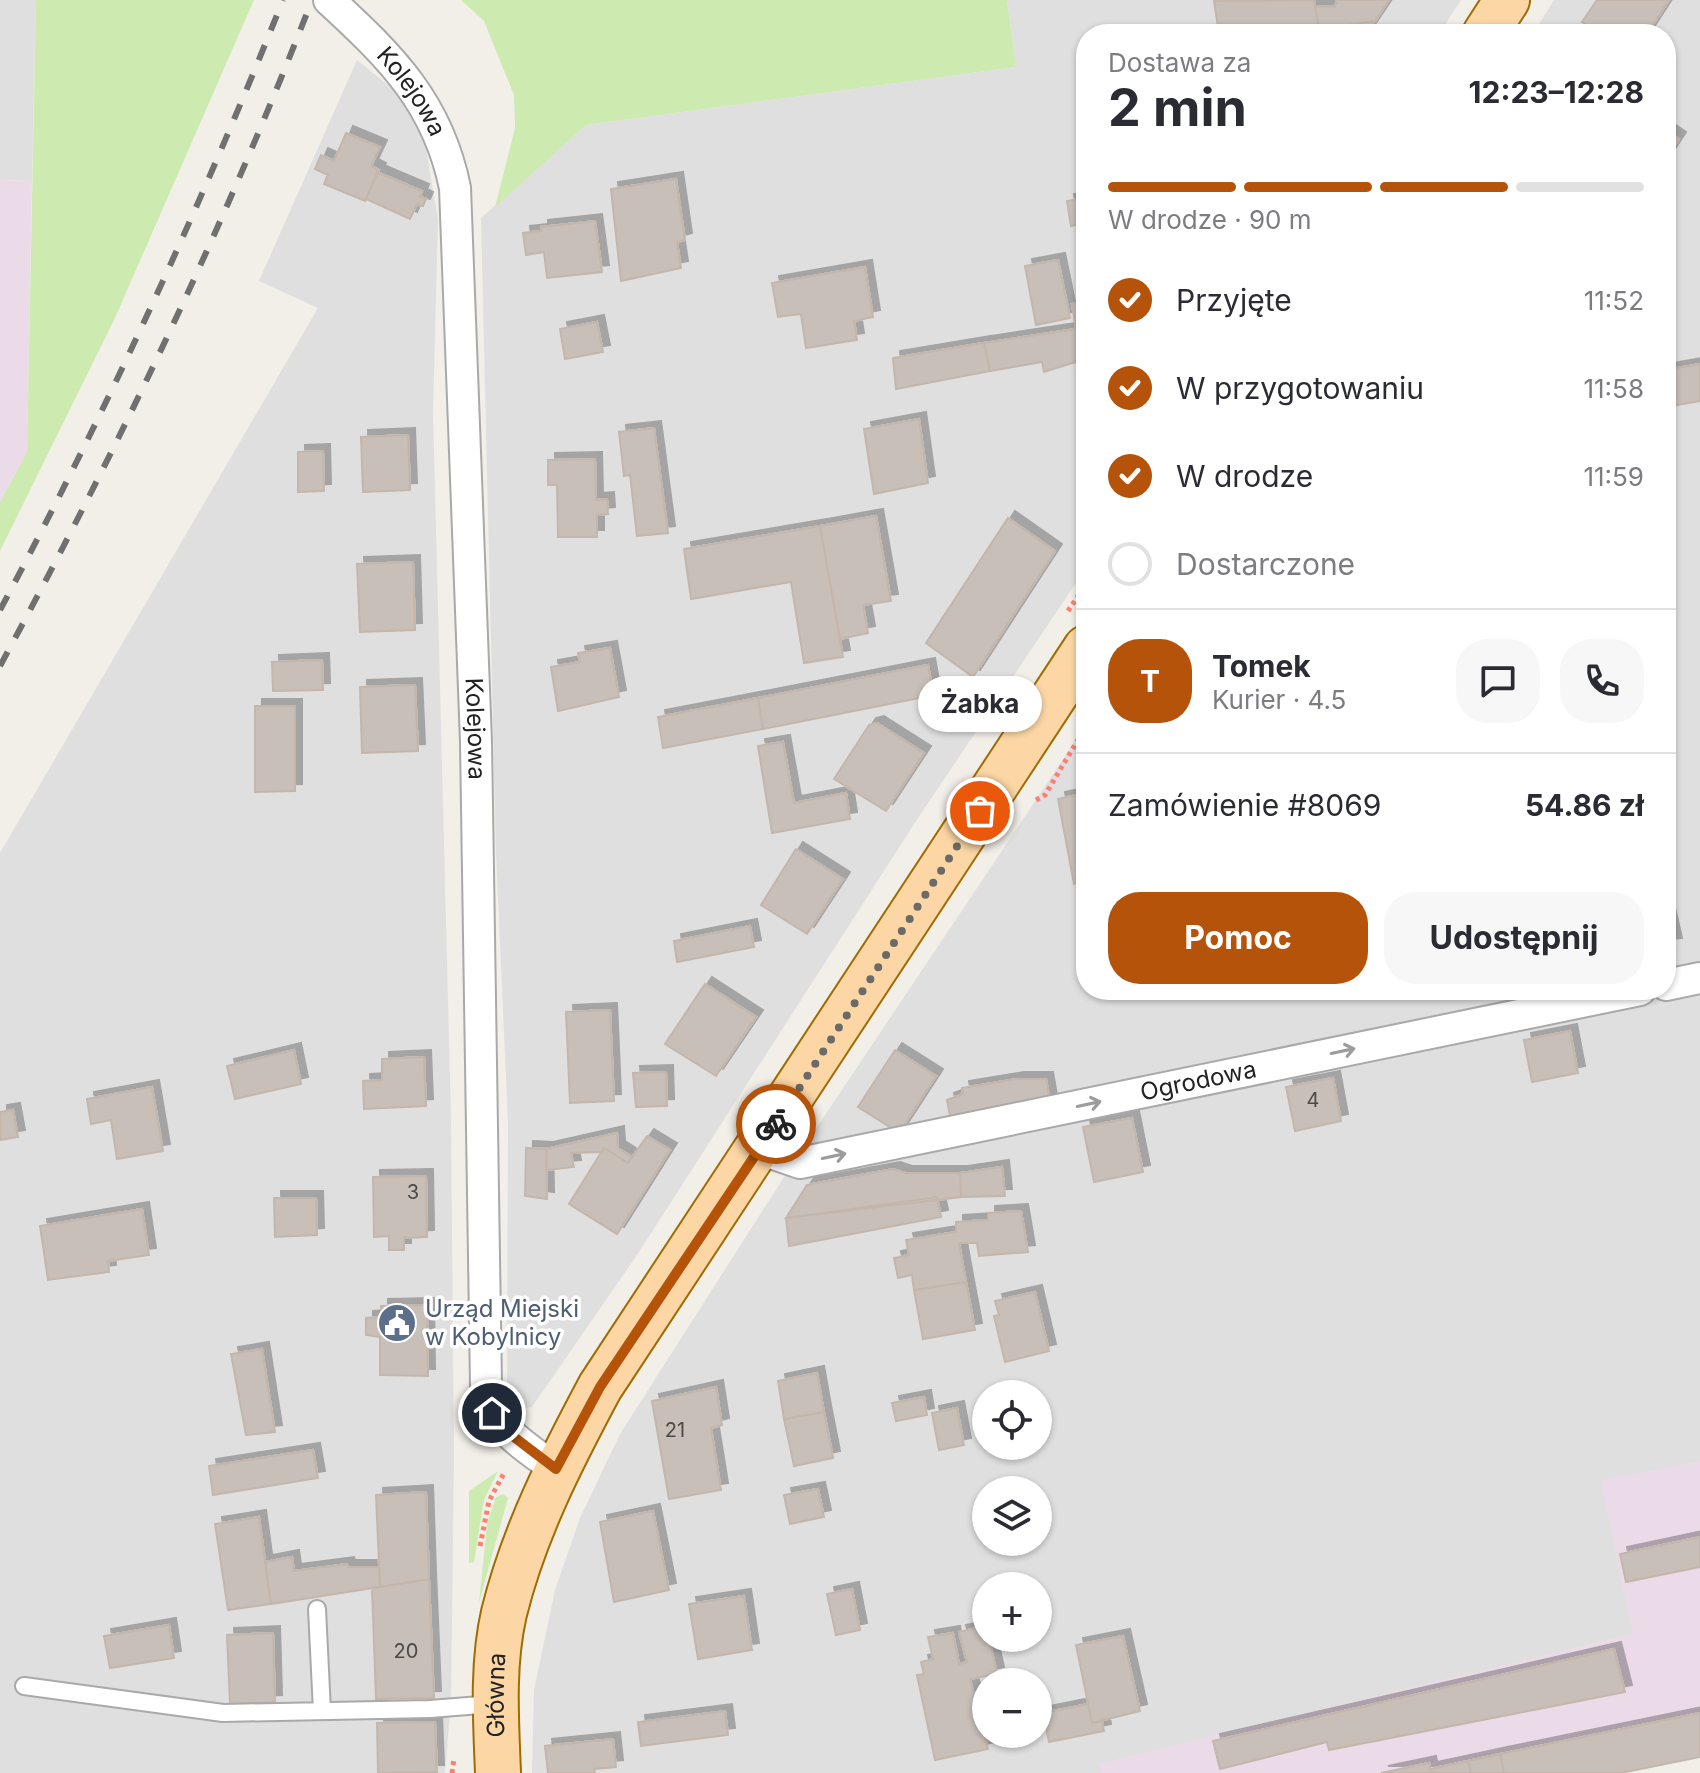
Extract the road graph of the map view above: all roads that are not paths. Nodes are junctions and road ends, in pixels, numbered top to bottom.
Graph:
1 (329, 0) edge
2 (1507, 0) edge
3 (1491, 24) edge
4 (1076, 663) edge
5 (1700, 978) edge
6 (1676, 983) edge
7 (1591, 1000) edge
8 (759, 1149) junction
9 (556, 1469) junction
10 (317, 1609) dead end
11 (24, 1686) dead end
12 (495, 1704) junction
13 (322, 1711) junction
14 (498, 1773) edge

1 - 9 street, Kolejowa
2 - 3 main road
4 - 8 main road
5 - 6 street
8 -> 7 street, Ogrodowa
8 - 9 main road
9 - 12 main road, Główna
10 - 13 lane
11 - 13 lane
12 - 13 lane
12 - 14 main road, Główna

